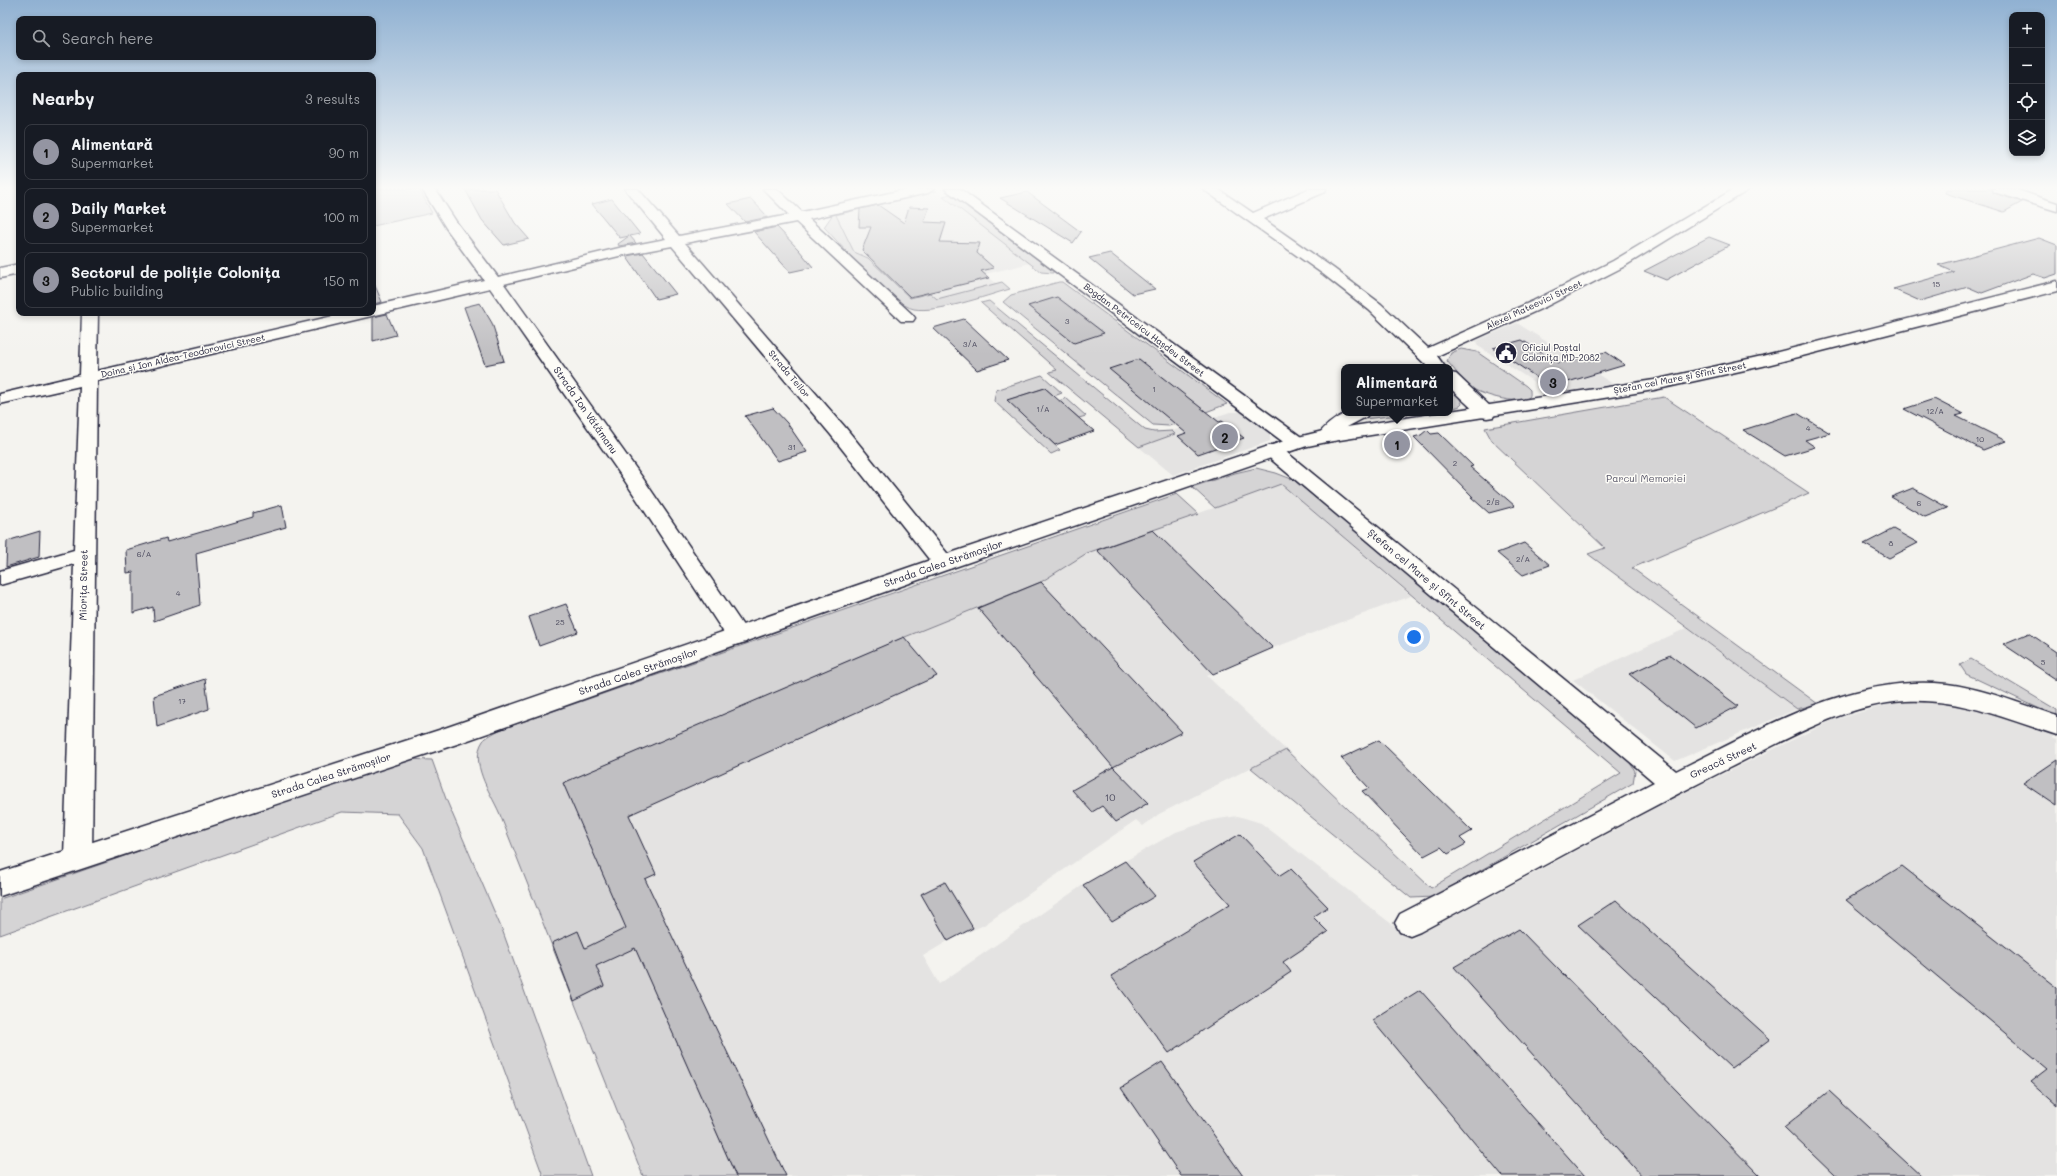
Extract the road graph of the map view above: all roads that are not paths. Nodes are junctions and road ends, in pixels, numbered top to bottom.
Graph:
1 (466, 244) edge
2 (662, 244) edge
3 (678, 244) edge
4 (827, 244) edge
5 (1026, 244) edge
6 (1288, 244) edge
7 (1652, 244) edge
8 (16, 270) edge
9 (0, 273) edge
10 (495, 283) junction
11 (2057, 286) edge
12 (376, 311) edge
13 (90, 316) edge
14 (354, 316) edge
15 (906, 318) dead end
16 (1426, 355) junction
17 (1435, 364) edge
18 (88, 379) junction
19 (1453, 381) edge
20 (0, 399) edge
21 (1487, 413) junction
22 (1354, 416) edge
23 (1327, 436) junction
24 (1296, 443) junction
25 (1273, 451) junction
26 (84, 554) junction
27 (944, 563) junction
28 (0, 578) edge
29 (738, 636) junction
30 (2057, 726) edge
31 (1673, 783) junction
32 (78, 857) junction
33 (0, 884) edge
34 (1410, 923) dead end

1 - 10 street, Strada Ion Vătămanu
2 - 10 street
3 - 27 street, Strada Teilor
4 - 15 street
5 - 24 street, Bogdan Petriceicu Hașdeu Street
6 - 16 street
7 - 16 street, Alexei Mateevici Street
8 - 9 street
10 - 12 street
10 - 29 street, Strada Ion Vătămanu
11 - 21 street, Ștefan cel Mare și Sfînt Street
13 - 18 street, Miorița Street
14 - 18 street, Doina și Ion Aldea-Teodorovici Street
16 - 17 street
18 - 20 street, Doina și Ion Aldea-Teodorovici Street
18 - 26 street, Miorița Street
19 - 21 street
21 - 23 street, Ștefan cel Mare și Sfînt Street
22 - 23 street
23 - 24 street, Ștefan cel Mare și Sfînt Street
24 - 25 street, Strada Calea Strămoșilor
25 - 27 street, Strada Calea Strămoșilor
25 - 31 street, Ștefan cel Mare și Sfînt Street
26 - 28 street
26 - 32 street, Miorița Street
27 - 29 street, Strada Calea Strămoșilor
29 - 32 street, Strada Calea Strămoșilor
30 - 31 street, Greacă Street
31 - 34 street, Greacă Street
32 - 33 street, Strada Calea Strămoșilor

